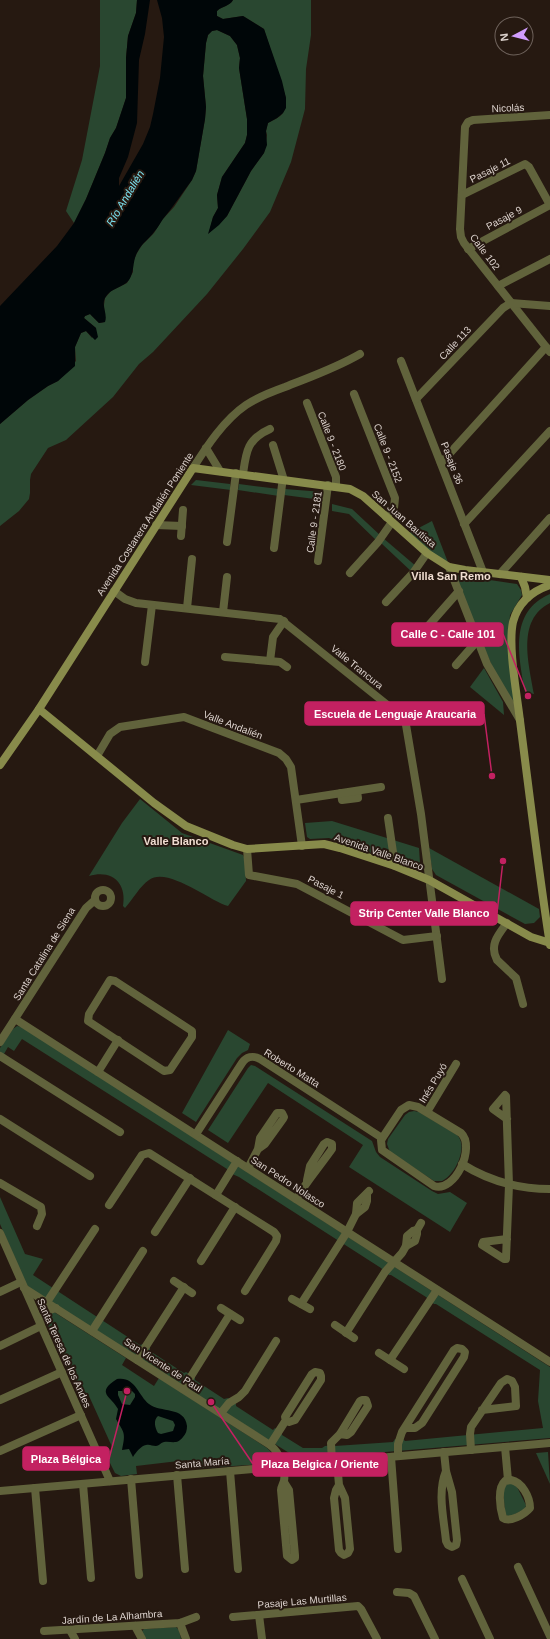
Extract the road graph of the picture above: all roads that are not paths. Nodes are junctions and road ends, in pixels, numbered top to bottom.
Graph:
1 (550, 115) edge
2 (468, 122) joint
3 (462, 195) junction
4 (550, 205) edge
5 (468, 249) junction
6 (550, 259) edge
7 (498, 286) junction
8 (511, 303) junction
9 (550, 306) edge
10 (548, 349) edge
11 (360, 354) dead end
12 (401, 361) dead end
13 (354, 394) dead end
14 (416, 399) junction
15 (307, 403) dead end
16 (270, 429) dead end
17 (550, 431) edge
18 (273, 445) dead end
19 (206, 448) junction
20 (441, 463) junction
21 (193, 468) junction
22 (220, 471) junction
23 (240, 473) junction
24 (282, 479) junction
25 (332, 486) junction
26 (183, 510) dead end
27 (550, 518) edge
28 (389, 520) junction
29 (464, 524) junction
30 (156, 525) junction
31 (182, 526) junction
32 (181, 536) dead end
33 (227, 542) dead end
34 (274, 548) dead end
35 (427, 553) junction
36 (192, 559) dead end
37 (318, 561) dead end
38 (450, 567) junction
39 (484, 572) junction
40 (350, 573) dead end
41 (500, 574) junction
42 (227, 577) dead end
43 (521, 577) junction
44 (550, 580) edge
45 (550, 585) edge
46 (114, 591) junction
47 (459, 591) junction
48 (527, 598) junction
49 (386, 602) dead end
50 (152, 605) junction
51 (187, 608) junction
52 (223, 612) junction
53 (284, 621) junction
54 (422, 633) dead end
55 (478, 640) junction
56 (225, 656) dead end
57 (270, 661) junction
58 (145, 662) dead end
59 (456, 665) dead end
60 (287, 666) dead end
61 (39, 709) junction
62 (520, 720) junction
63 (97, 756) junction
64 (0, 765) edge
65 (381, 787) dead end
66 (296, 800) junction
67 (388, 818) dead end
68 (302, 846) junction
69 (247, 849) junction
70 (395, 866) junction
71 (429, 880) junction
72 (94, 900) dead end
73 (507, 923) junction
74 (437, 936) junction
75 (550, 944) edge
76 (442, 979) dead end
77 (523, 1004) dead end
78 (15, 1018) junction
79 (118, 1040) junction
80 (0, 1042) edge
81 (0, 1056) edge
82 (456, 1064) dead end
83 (98, 1072) junction
84 (427, 1112) junction
85 (0, 1119) edge
86 (507, 1119) dead end
87 (120, 1132) dead end
88 (196, 1134) junction
89 (382, 1138) junction
90 (258, 1150) dead end
91 (237, 1161) junction
92 (462, 1164) junction
93 (248, 1168) junction
94 (90, 1176) dead end
95 (190, 1178) junction
96 (307, 1180) dead end
97 (0, 1182) edge
98 (509, 1185) junction
99 (550, 1190) edge
100 (368, 1192) dead end
101 (216, 1195) junction
102 (296, 1199) junction
103 (109, 1205) dead end
104 (235, 1207) junction
105 (37, 1226) dead end
106 (419, 1227) dead end
107 (95, 1229) dead end
108 (155, 1232) dead end
109 (347, 1232) junction
110 (1, 1238) edge
111 (506, 1239) dead end
112 (143, 1251) dead end
113 (201, 1261) dead end
114 (394, 1262) junction
115 (174, 1281) dead end
116 (23, 1285) junction
117 (184, 1287) junction
118 (437, 1290) junction
119 (245, 1291) dead end
120 (0, 1292) edge
121 (192, 1293) dead end
122 (292, 1298) dead end
123 (47, 1302) junction
124 (301, 1304) junction
125 (56, 1308) junction
126 (221, 1308) dead end
127 (310, 1309) dead end
128 (230, 1314) junction
129 (240, 1320) dead end
130 (40, 1325) junction
131 (335, 1325) dead end
132 (92, 1331) junction
133 (346, 1333) junction
134 (354, 1338) dead end
135 (276, 1341) dead end
136 (0, 1346) edge
137 (379, 1353) dead end
138 (137, 1360) junction
139 (390, 1360) junction
140 (550, 1362) edge
141 (404, 1369) dead end
142 (62, 1372) junction
143 (430, 1388) junction
144 (183, 1389) junction
145 (440, 1395) junction
146 (0, 1400) edge
147 (482, 1410) junction
148 (221, 1414) junction
149 (81, 1416) junction
150 (286, 1420) junction
151 (405, 1428) junction
152 (340, 1434) dead end
153 (550, 1443) edge
154 (270, 1445) junction
155 (505, 1447) junction
156 (471, 1450) junction
157 (0, 1451) edge
158 (444, 1452) junction
159 (395, 1457) junction
160 (334, 1462) junction
161 (282, 1466) junction
162 (230, 1471) junction
163 (446, 1471) junction
164 (177, 1476) junction
165 (132, 1479) junction
166 (508, 1480) junction
167 (110, 1481) junction
168 (284, 1482) junction
169 (83, 1484) junction
170 (35, 1488) junction
171 (0, 1491) edge
172 (398, 1549) dead end
173 (339, 1550) dead end
174 (518, 1567) dead end
175 (238, 1569) dead end
176 (185, 1570) dead end
177 (139, 1575) dead end
178 (91, 1578) dead end
179 (462, 1579) dead end
180 (43, 1581) dead end
181 (397, 1592) dead end
182 (259, 1615) junction
183 (196, 1617) dead end
184 (233, 1617) dead end
185 (180, 1623) junction
186 (135, 1626) junction
187 (70, 1630) junction
188 (44, 1631) dead end
189 (550, 1636) edge
190 (75, 1639) edge
191 (142, 1639) edge
192 (186, 1639) edge
193 (262, 1639) edge
194 (376, 1639) edge
195 (435, 1639) edge
196 (490, 1639) edge

1 - 2 street, Nicolás
2 - 3 street, Calle 102
3 - 4 street, Pasaje 11
3 - 5 street, Calle 102
4 - 5 street, Pasaje 9
5 - 7 street, Calle 102
6 - 7 street
7 - 8 street, Calle 102
8 - 9 street
8 - 10 street, Calle 102
8 - 14 street, Calle 113
10 - 20 street
11 - 19 street, Avenida Costanera Andalién Poniente
12 - 14 street, Pasaje 36
13 - 28 street, Calle 9 - 2152
14 - 20 street, Pasaje 36
15 - 25 street, Calle 9 - 2180
16 - 23 street
17 - 29 street
18 - 24 street
19 - 21 street, Avenida Costanera Andalién Poniente
19 - 22 street
20 - 29 street, Pasaje 36
21 - 22 street, San Juan Bautista
21 - 30 street, Avenida Costanera Andalién Poniente
22 - 23 street, San Juan Bautista
23 - 24 street, San Juan Bautista
23 - 33 street
24 - 25 street, San Juan Bautista
24 - 34 street
25 - 28 street, San Juan Bautista
25 - 37 street, Calle 9 - 2181
26 - 31 street
27 - 41 street
28 - 35 street, San Juan Bautista
28 - 40 street, Calle 9 - 2152
29 - 39 street, Pasaje 36
30 - 31 street
30 - 46 street, Avenida Costanera Andalién Poniente
31 - 32 street
35 - 38 street, San Juan Bautista
35 - 49 street
36 - 51 street
38 - 39 street, San Juan Bautista
38 - 47 street
39 - 41 street, San Juan Bautista
41 - 43 street, San Juan Bautista
42 - 52 street
43 - 44 street, San Juan Bautista
43 - 48 street
45 - 48 street
46 - 50 street, Valle Trancura
46 - 61 street, Avenida Costanera Andalién Poniente
47 - 54 street
47 - 55 street
48 - 62 street
50 - 51 street, Valle Trancura
50 - 58 street
51 - 52 street, Valle Trancura
52 - 53 street, Valle Trancura
53 - 57 street
53 - 71 street, Valle Trancura
55 - 59 street
55 - 62 street
56 - 57 street
57 - 60 street
61 - 63 street, Avenida Valle Blanco
61 - 64 street, Avenida Costanera Andalién Poniente
62 - 75 street
63 - 66 street, Valle Andalién
63 - 69 street, Avenida Valle Blanco
65 - 66 street
66 - 68 street, Valle Andalién
67 - 70 street
68 - 69 street, Avenida Valle Blanco
68 - 70 street, Avenida Valle Blanco
69 - 74 street, Pasaje 1
70 - 71 street, Avenida Valle Blanco
71 - 73 street, Avenida Valle Blanco
71 - 74 street, Valle Trancura
72 - 78 street, Santa Catalina de Siena
73 - 75 street, Avenida Valle Blanco
73 - 77 street
74 - 76 street, Valle Trancura
78 - 80 street, Santa Catalina de Siena
78 - 83 street, San Pedro Nolasco
79 - 79 street
79 - 83 street
81 - 87 street
82 - 84 street, Inés Puyó
83 - 88 street, San Pedro Nolasco
84 - 89 street
84 - 92 street
85 - 94 street
86 - 98 street
88 - 89 street, Roberto Matta
88 - 91 street, San Pedro Nolasco
89 - 92 street
90 - 93 street
91 - 93 street, San Pedro Nolasco
91 - 101 street
92 - 98 street
93 - 102 street, San Pedro Nolasco
95 - 101 street
95 - 103 street
95 - 108 street
96 - 102 street
97 - 105 street
98 - 99 street
98 - 111 street
100 - 109 street
101 - 104 street
102 - 109 street, San Pedro Nolasco
104 - 113 street
104 - 119 street
106 - 114 street
107 - 123 street
109 - 114 street, San Pedro Nolasco
109 - 124 street
110 - 116 street, Santa Teresa de los Andes
112 - 132 street
114 - 118 street, San Pedro Nolasco
114 - 133 street
115 - 117 street
116 - 120 street
116 - 123 street, San Vicente de Paul
116 - 130 street, Santa Teresa de los Andes
117 - 121 street
117 - 138 street
118 - 139 street
118 - 140 street, San Pedro Nolasco
122 - 124 street
123 - 125 street, San Vicente de Paul
124 - 127 street
125 - 130 street
125 - 132 street, San Vicente de Paul
126 - 128 street
128 - 129 street
128 - 144 street
130 - 136 street
130 - 142 street, Santa Teresa de los Andes
131 - 133 street
132 - 138 street, San Vicente de Paul
133 - 134 street
135 - 148 street
137 - 139 street
138 - 144 street, San Vicente de Paul
139 - 141 street
142 - 146 street
142 - 149 street, Santa Teresa de los Andes
143 - 145 street
143 - 145 street
143 - 151 street
144 - 148 street, San Vicente de Paul
145 - 151 street
147 - 147 street
147 - 156 street
148 - 154 street, San Vicente de Paul
149 - 157 street
149 - 167 street, Santa Teresa de los Andes
150 - 150 street
150 - 154 street
151 - 159 street
152 - 160 street
153 - 155 street, Santa María
154 - 161 street, San Vicente de Paul
155 - 156 street, Santa María
155 - 166 street
156 - 158 street, Santa María
158 - 159 street, Santa María
158 - 163 street
159 - 160 street, Santa María
159 - 172 street
160 - 161 street, Santa María
160 - 173 street
161 - 162 street, Santa María
161 - 168 street, San Vicente de Paul
162 - 164 street, Santa María
162 - 175 street
163 - 163 street
164 - 165 street, Santa María
164 - 176 street
165 - 167 street, Santa María
165 - 177 street
166 - 166 street
167 - 169 street, Santa María
168 - 168 street
169 - 170 street, Santa María
169 - 178 street
170 - 171 street, Santa María
170 - 180 street
174 - 189 street
179 - 196 street
181 - 195 street
182 - 184 street, Pasaje Las Murtillas
182 - 193 street
182 - 194 street, Pasaje Las Murtillas
183 - 185 street, Jardín de La Alhambra
185 - 186 street, Jardín de La Alhambra
185 - 192 street
186 - 187 street, Jardín de La Alhambra
186 - 191 street
187 - 188 street, Jardín de La Alhambra
187 - 190 street

